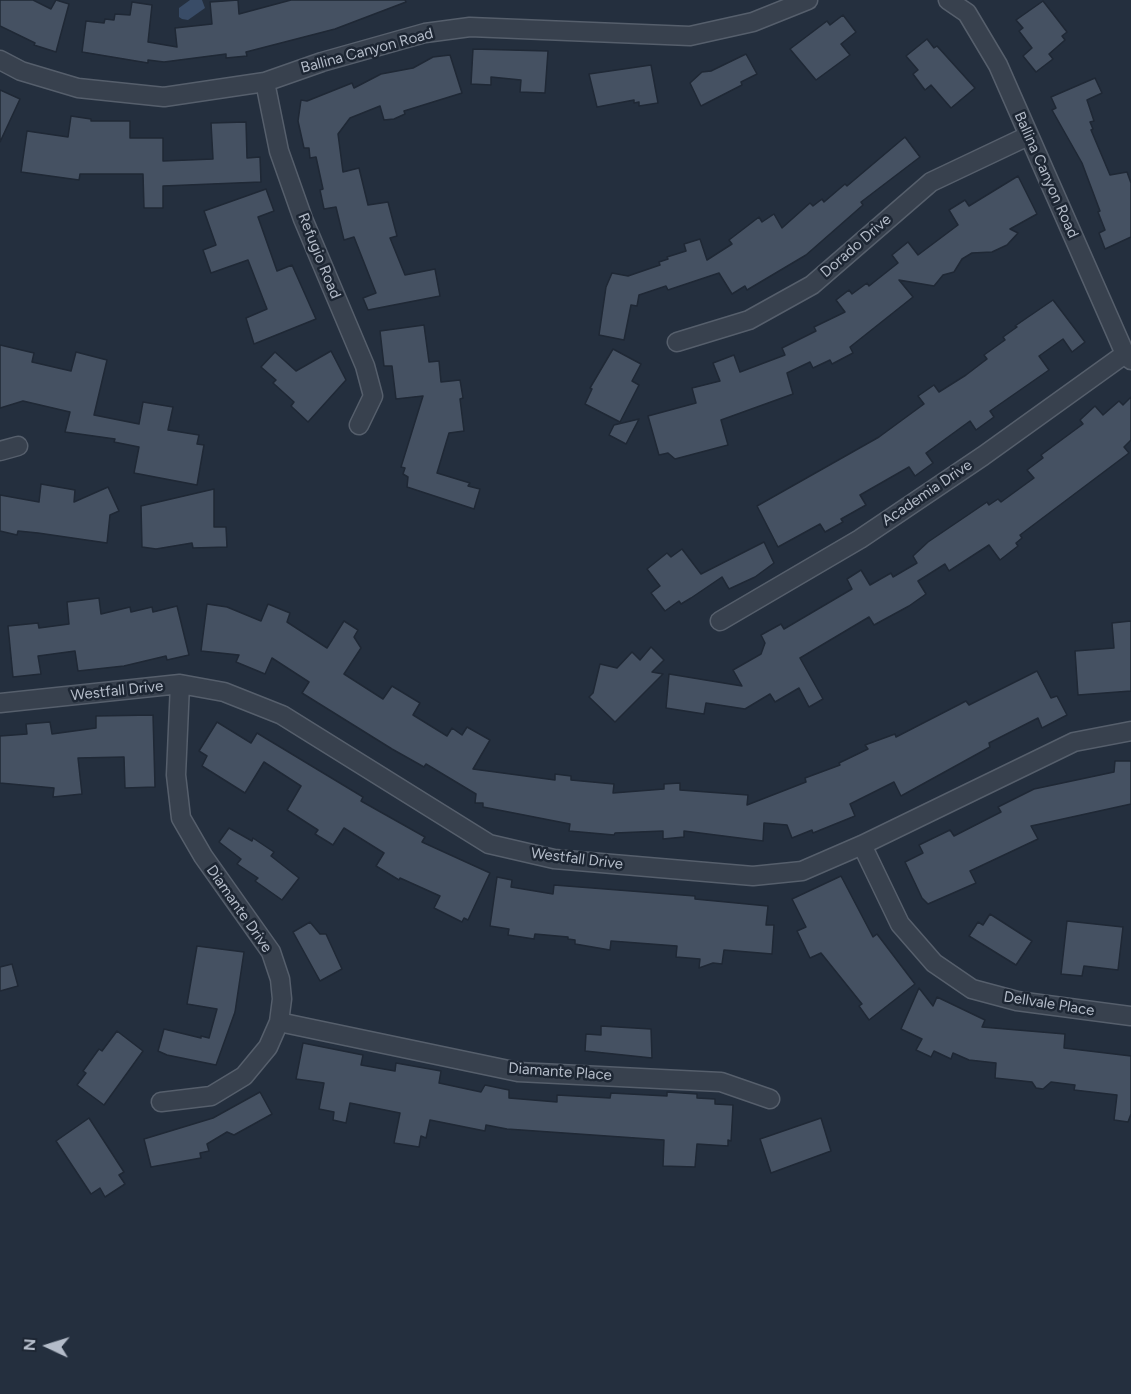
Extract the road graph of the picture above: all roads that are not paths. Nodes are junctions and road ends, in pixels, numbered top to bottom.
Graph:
1 (808, 0) edge
2 (948, 0) edge
3 (0, 60) edge
4 (265, 82) junction
5 (1028, 136) junction
6 (677, 342) dead end
7 (1128, 357) edge
8 (359, 425) dead end
9 (18, 446) dead end
10 (0, 451) edge
11 (720, 621) dead end
12 (180, 684) junction
13 (0, 703) edge
14 (1131, 731) edge
15 (862, 845) junction
16 (1131, 1016) edge
17 (279, 1022) junction
18 (770, 1099) dead end
19 (161, 1101) dead end

1 - 4 street, Ballina Canyon Road
2 - 5 street, Ballina Canyon Road
3 - 4 street, Ballina Canyon Road
4 - 8 street, Refugio Road
5 - 6 street, Dorado Drive
5 - 7 street, Ballina Canyon Road
7 - 11 street, Academia Drive
9 - 10 street
12 - 13 street, Westfall Drive
12 - 15 street, Westfall Drive
12 - 17 street, Diamante Drive
14 - 15 street, Westfall Drive
15 - 16 street, Dellvale Place
17 - 18 street, Diamante Place
17 - 19 street, Diamante Drive

